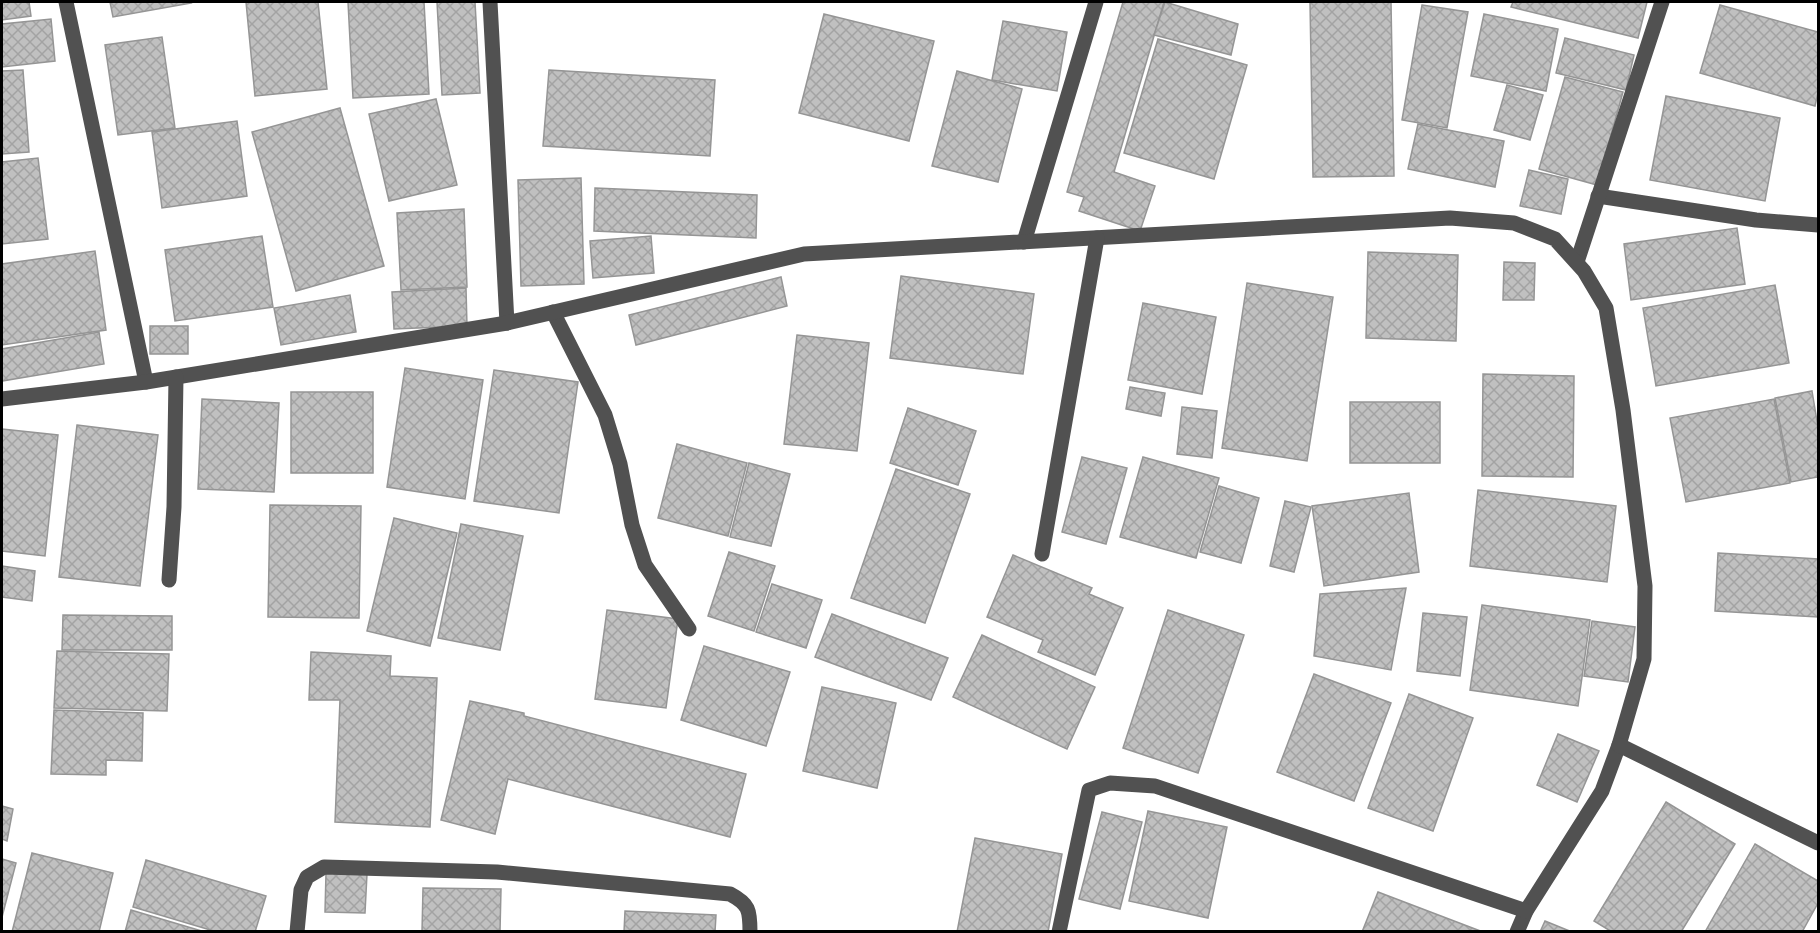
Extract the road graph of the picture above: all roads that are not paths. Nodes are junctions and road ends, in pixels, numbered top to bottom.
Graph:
1 (66, 2) edge
2 (490, 2) edge
3 (1096, 2) edge
4 (1662, 2) edge
5 (1598, 196) junction
6 (1818, 225) edge
7 (1097, 238) junction
8 (1024, 242) junction
9 (1577, 262) junction
10 (552, 312) junction
11 (507, 322) junction
12 (176, 377) junction
13 (146, 382) junction
14 (2, 399) edge
15 (1042, 554) dead end
16 (169, 580) dead end
17 (689, 629) dead end
18 (1619, 745) junction
19 (1818, 843) edge
20 (1526, 911) junction
21 (297, 932) edge
22 (750, 932) edge
23 (1059, 932) edge
24 (1517, 932) edge

1 - 13 street
2 - 11 street
3 - 8 street
4 - 5 street
5 - 6 street
5 - 9 street
7 - 8 street
7 - 9 street
7 - 15 street
8 - 10 street
9 - 18 street
10 - 11 street
10 - 17 street
11 - 12 street
12 - 13 street
12 - 16 street
13 - 14 street
18 - 19 street
18 - 20 street
20 - 23 street
20 - 24 street
21 - 22 street

